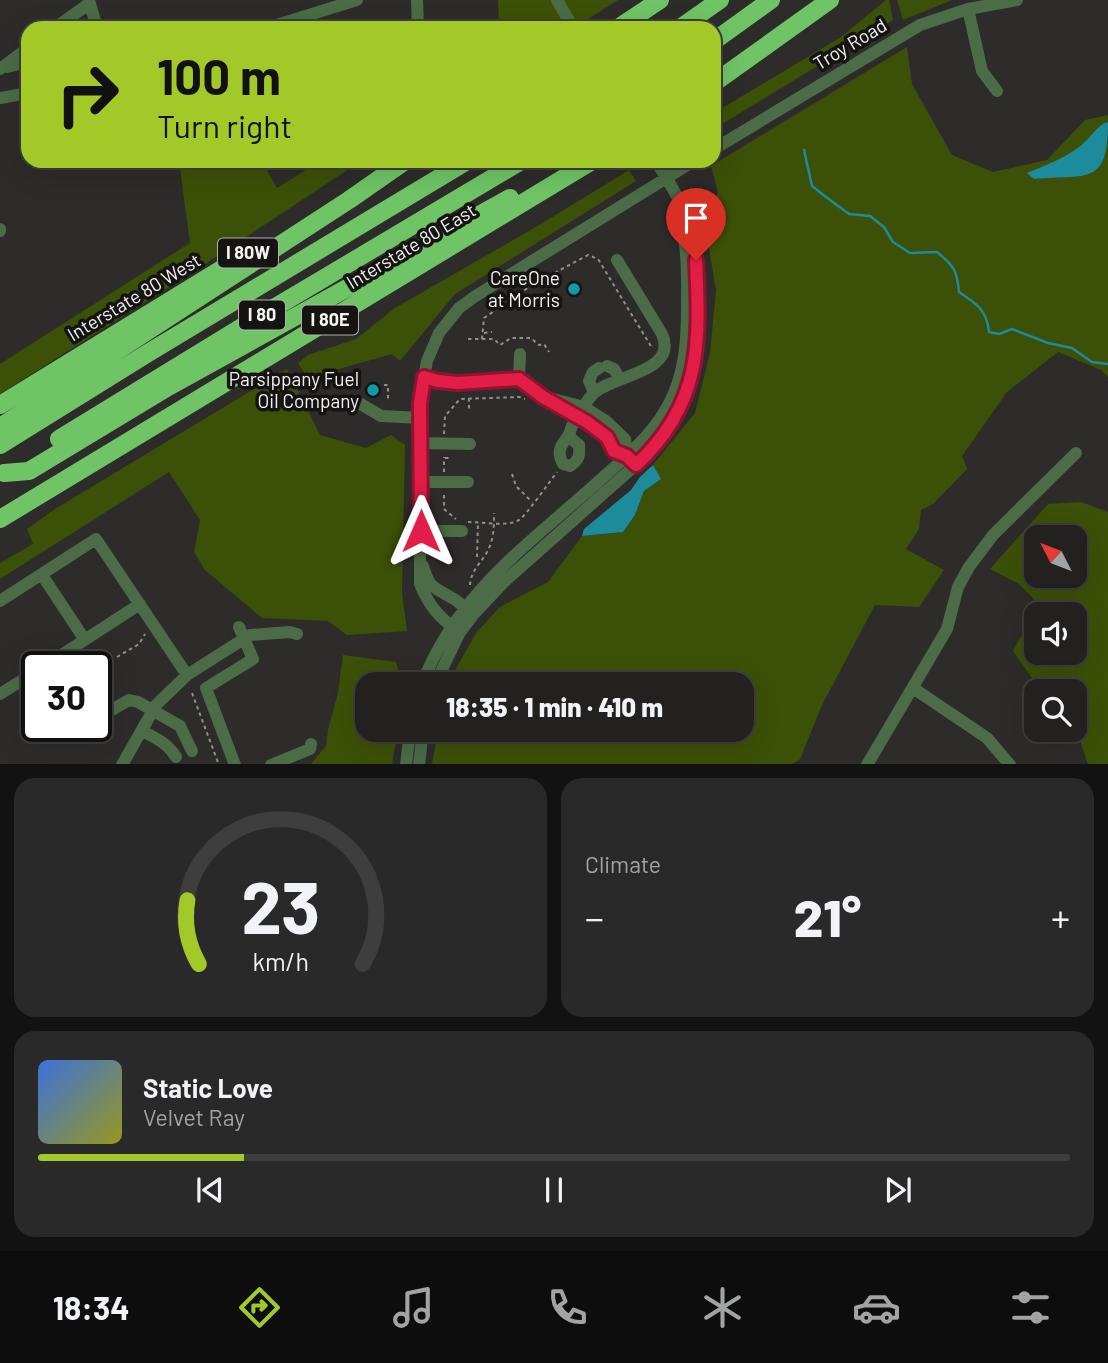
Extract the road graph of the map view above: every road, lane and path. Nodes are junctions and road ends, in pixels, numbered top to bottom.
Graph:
1 (358, 0) edge
2 (416, 0) edge
3 (557, 0) edge
4 (660, 0) edge
5 (720, 0) edge
6 (771, 0) edge
7 (830, 0) edge
8 (1017, 0) edge
9 (89, 1) edge
10 (968, 9) junction
11 (64, 21) edge
12 (95, 21) edge
13 (290, 21) edge
14 (418, 21) edge
15 (569, 21) edge
16 (628, 21) edge
17 (690, 21) edge
18 (721, 36) edge
19 (21, 53) edge
20 (21, 64) edge
21 (0, 69) edge
22 (721, 78) edge
23 (997, 91) dead end
24 (21, 94) edge
25 (0, 99) edge
26 (721, 145) edge
27 (388, 168) edge
28 (395, 168) edge
29 (455, 168) edge
30 (509, 168) edge
31 (564, 168) edge
32 (580, 168) edge
33 (660, 168) edge
34 (682, 168) edge
35 (667, 177) junction
36 (617, 260) dead end
37 (492, 332) dead end
38 (483, 333) junction
39 (468, 339) dead end
40 (482, 339) junction
41 (654, 351) dead end
42 (548, 352) dead end
43 (520, 354) dead end
44 (424, 377) junction
45 (519, 379) junction
46 (620, 379) junction
47 (384, 385) dead end
48 (594, 392) junction
49 (469, 397) junction
50 (528, 400) dead end
51 (388, 402) dead end
52 (359, 403) dead end
53 (0, 405) edge
54 (469, 410) dead end
55 (581, 412) junction
56 (420, 418) junction
57 (0, 427) edge
58 (568, 436) dead end
59 (420, 443) junction
60 (444, 444) junction
61 (470, 444) dead end
62 (0, 445) edge
63 (1076, 453) dead end
64 (444, 458) junction
65 (452, 458) dead end
66 (632, 461) junction
67 (556, 467) dead end
68 (2, 474) edge
69 (512, 474) dead end
70 (421, 482) junction
71 (444, 482) junction
72 (468, 482) dead end
73 (532, 503) junction
74 (494, 513) dead end
75 (469, 516) dead end
76 (0, 519) edge
77 (478, 522) junction
78 (494, 522) junction
79 (466, 526) junction
80 (421, 531) junction
81 (421, 555) junction
82 (477, 557) dead end
83 (41, 575) junction
84 (470, 589) dead end
85 (0, 601) edge
86 (140, 604) junction
87 (468, 611) junction
88 (455, 629) junction
89 (146, 631) dead end
90 (242, 632) junction
91 (297, 634) dead end
92 (85, 640) junction
93 (68, 651) edge
94 (117, 657) dead end
95 (429, 672) edge
96 (439, 672) edge
97 (187, 674) junction
98 (21, 681) edge
99 (913, 688) junction
100 (192, 693) dead end
101 (0, 694) edge
102 (112, 710) edge
103 (153, 711) junction
104 (142, 730) junction
105 (408, 742) edge
106 (422, 742) edge
107 (311, 744) dead end
108 (123, 764) edge
109 (219, 764) edge
110 (234, 764) edge
111 (273, 764) edge
112 (405, 764) edge
113 (419, 764) edge
114 (868, 764) edge
115 (1009, 764) edge

1 - 13 street
2 - 14 street
3 - 15 street
4 - 16 highway
5 - 17 highway
6 - 18 highway
7 - 22 highway
8 - 10 street, Troy Road
9 - 11 street
9 - 12 street
10 - 23 street
10 - 26 street, Troy Road
19 - 21 street
20 - 21 street
24 - 25 street
27 - 53 highway, Interstate 80 West / I 80W
28 - 57 highway
29 - 62 highway, I 80
30 - 68 highway, I 80
31 - 68 highway
32 - 76 highway, Interstate 80 East / I 80E
33 - 35 street
34 - 35 street
35 - 44 street
35 - 66 street
36 - 46 street
37 - 38 path
38 - 40 path
38 - 41 path
39 - 40 path
40 - 42 path
43 - 45 street
44 - 45 street
44 - 56 street
45 - 55 street
46 - 48 street
46 - 48 street
47 - 51 path
48 - 55 street
49 - 50 path
49 - 54 path
49 - 60 path
52 - 56 street
55 - 58 street
55 - 66 street
56 - 59 street
59 - 60 street
59 - 70 street
60 - 61 street
60 - 64 path
63 - 99 street
64 - 65 path
64 - 71 path
66 - 87 street
67 - 73 path
69 - 73 path
70 - 71 street
70 - 80 street
71 - 72 street
71 - 79 path
73 - 78 path
74 - 78 path
75 - 79 path
77 - 78 path
77 - 79 path
77 - 82 path
78 - 84 path
79 - 80 street
80 - 81 street
81 - 87 street
81 - 88 street
83 - 85 street
83 - 86 street
83 - 92 street
86 - 92 street
86 - 97 street
87 - 88 street
88 - 95 street
88 - 96 street
89 - 94 path
90 - 91 street
90 - 97 street
90 - 110 street
92 - 93 street
97 - 103 street
98 - 101 street
99 - 114 street
99 - 115 street
100 - 109 path
102 - 103 street
103 - 104 street
103 - 104 street
104 - 108 street
105 - 112 street
106 - 113 street
107 - 111 street

